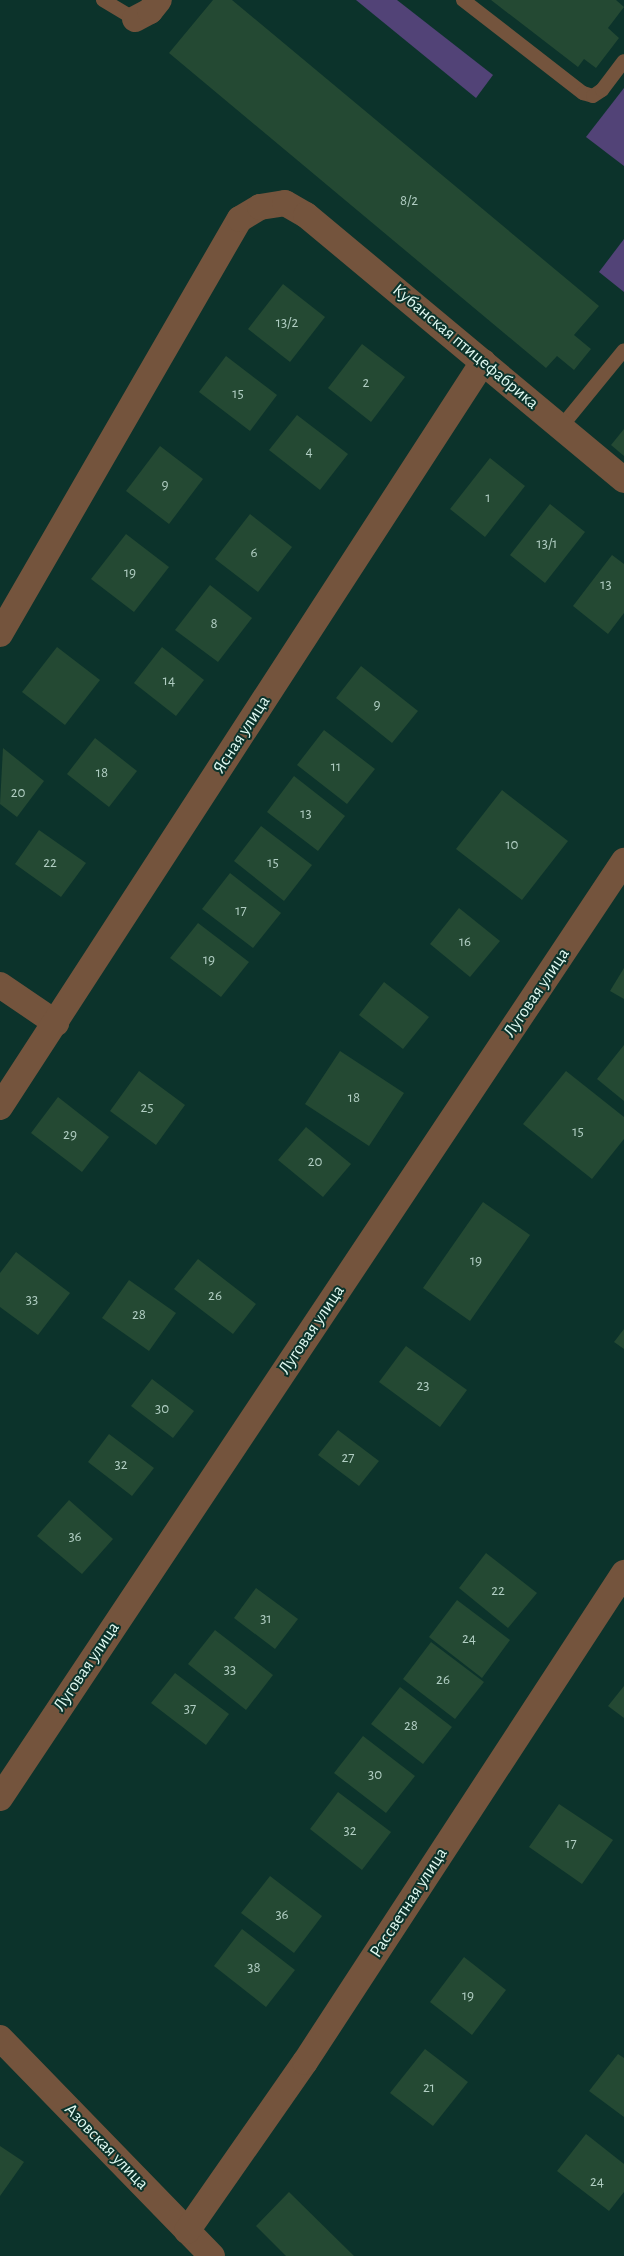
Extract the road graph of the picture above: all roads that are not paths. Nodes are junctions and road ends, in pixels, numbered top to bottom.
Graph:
1 (103, 0) edge
2 (159, 0) edge
3 (463, 0) edge
4 (135, 18) joint
5 (624, 61) edge
6 (624, 350) edge
7 (482, 362) junction
8 (561, 427) junction
9 (624, 480) edge
10 (0, 634) edge
11 (624, 861) edge
12 (0, 985) edge
13 (56, 1023) junction
14 (0, 1107) edge
15 (624, 1572) edge
16 (0, 1798) edge
17 (0, 2038) edge
18 (188, 2230) junction
19 (212, 2256) edge

1 - 4 lane
2 - 4 street
3 - 5 lane
6 - 8 lane
7 - 8 street, Кубанская птицефабрика
7 - 10 street, Кубанская птицефабрика
7 - 13 street, Ясная улица
8 - 9 street, Кубанская птицефабрика
11 - 16 street, Луговая улица
12 - 13 street
13 - 14 street, Ясная улица
15 - 18 street, Рассветная улица
17 - 18 street, Азовская улица
18 - 19 street, Азовская улица

